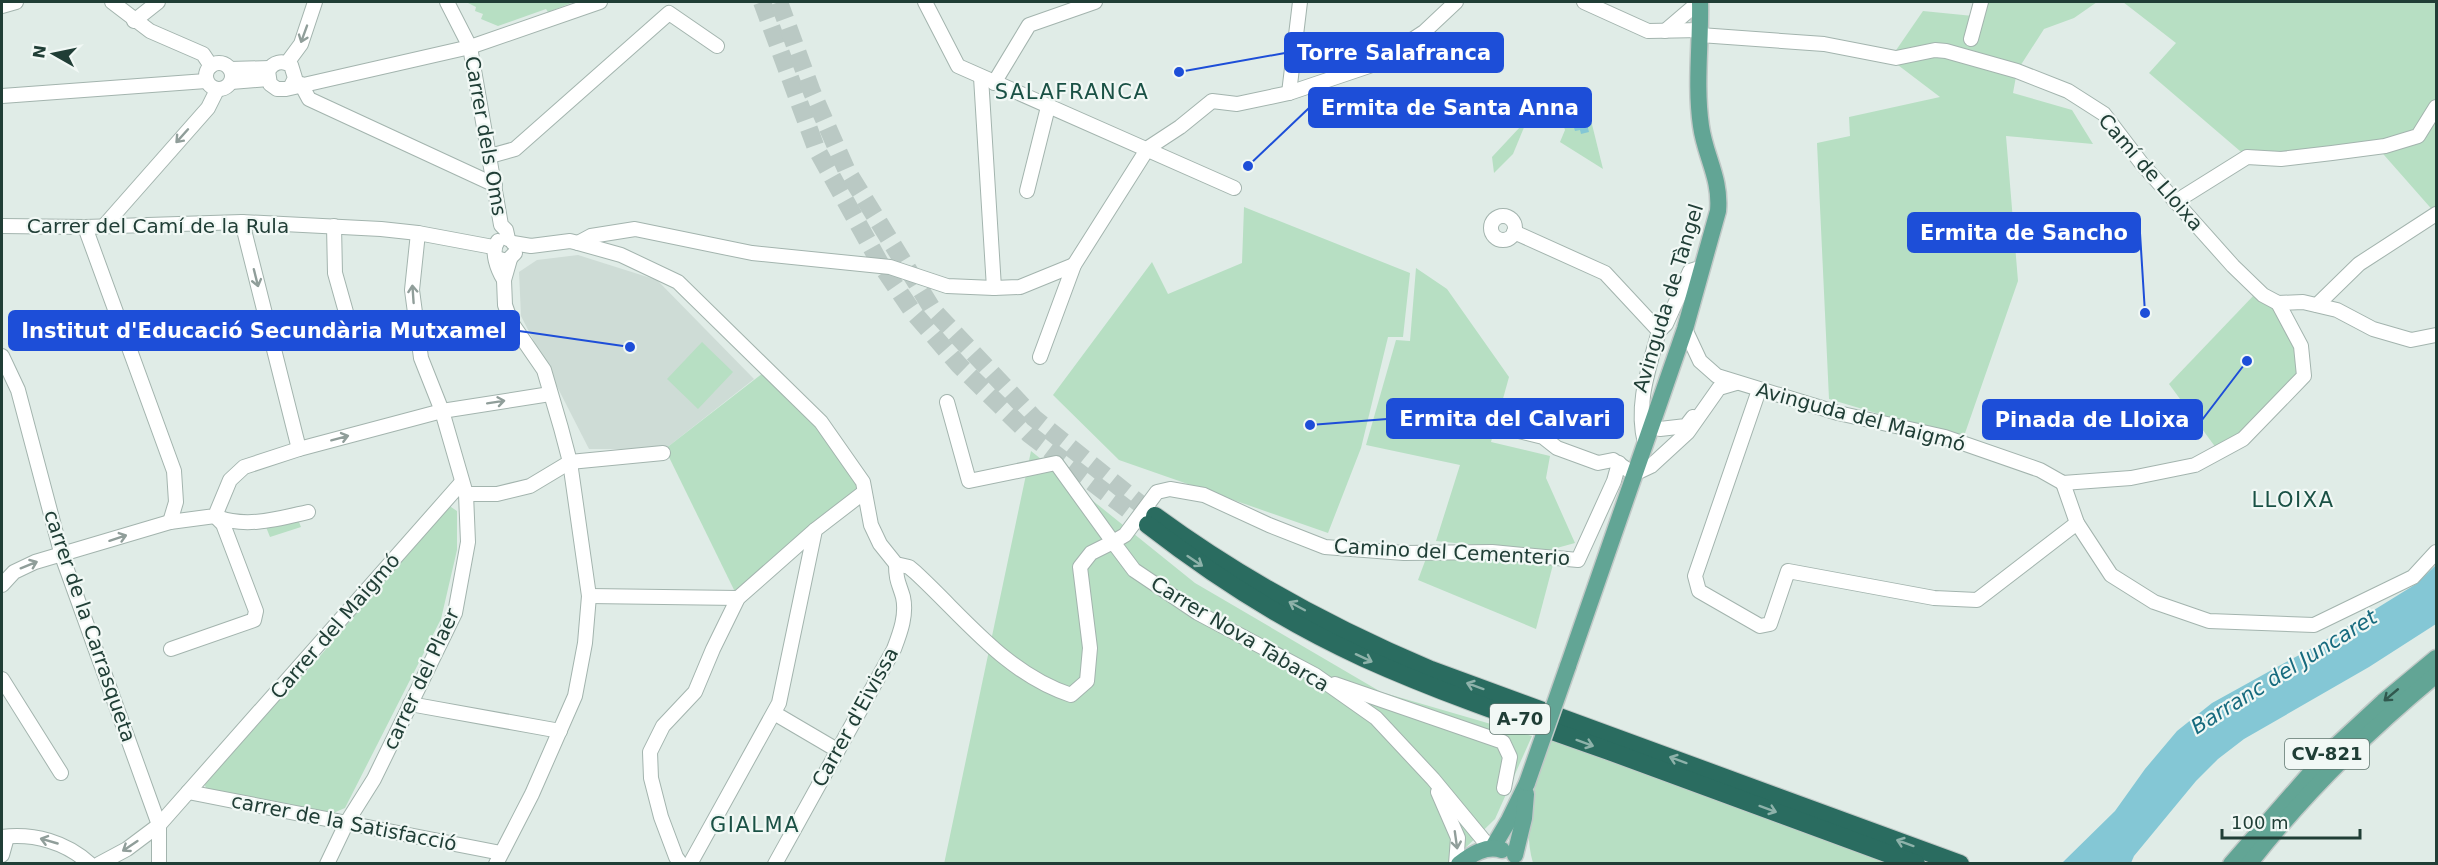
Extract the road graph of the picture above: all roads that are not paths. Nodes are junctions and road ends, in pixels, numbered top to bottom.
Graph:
1 (16, 2) edge
2 (112, 2) edge
3 (158, 2) edge
4 (315, 2) edge
5 (447, 2) edge
6 (600, 2) edge
7 (925, 2) edge
8 (1095, 2) edge
9 (1300, 2) edge
10 (1456, 2) edge
11 (1584, 2) edge
12 (1699, 2) edge
13 (1981, 2) edge
14 (2, 6) edge
15 (134, 21) junction
16 (1665, 31) junction
17 (1701, 33) junction
18 (1971, 39) dead end
19 (717, 46) dead end
20 (470, 47) junction
21 (287, 63) junction
22 (211, 66) junction
23 (269, 73) junction
24 (231, 75) junction
25 (988, 80) junction
26 (212, 85) junction
27 (296, 85) junction
28 (1289, 93) junction
29 (2, 96) edge
30 (1048, 107) junction
31 (2436, 107) edge
32 (1148, 148) junction
33 (490, 156) junction
34 (495, 185) junction
35 (1234, 188) dead end
36 (1027, 191) dead end
37 (2175, 202) junction
38 (2436, 214) edge
39 (242, 222) junction
40 (2, 226) edge
41 (104, 226) junction
42 (334, 226) junction
43 (86, 227) junction
44 (1514, 232) dead end
45 (418, 233) junction
46 (578, 243) junction
47 (505, 249) junction
48 (1074, 265) junction
49 (1703, 267) junction
50 (994, 288) junction
51 (2278, 303) junction
52 (2317, 305) junction
53 (1685, 329) junction
54 (351, 330) dead end
55 (1659, 331) junction
56 (2436, 335) edge
57 (2, 356) edge
58 (1040, 357) dead end
59 (1717, 376) junction
60 (1736, 383) junction
61 (1759, 390) junction
62 (550, 394) junction
63 (947, 402) dead end
64 (442, 411) junction
65 (1496, 425) dead end
66 (1656, 426) junction
67 (1644, 446) junction
68 (299, 449) junction
69 (663, 453) dead end
70 (1666, 453) junction
71 (1616, 461) junction
72 (570, 462) junction
73 (1634, 474) junction
74 (2063, 483) junction
75 (464, 488) junction
76 (863, 493) junction
77 (308, 512) dead end
78 (214, 516) junction
79 (170, 522) junction
80 (2077, 523) junction
81 (815, 530) junction
82 (1113, 542) junction
83 (2436, 552) edge
84 (63, 556) junction
85 (896, 564) junction
86 (2, 585) edge
87 (589, 596) junction
88 (738, 598) junction
89 (171, 649) dead end
90 (2436, 658) edge
91 (1319, 678) junction
92 (2, 679) edge
93 (2433, 681) edge
94 (410, 704) junction
95 (774, 713) junction
96 (560, 731) junction
97 (837, 750) junction
98 (61, 773) dead end
99 (1433, 779) junction
100 (1527, 783) junction
101 (1504, 788) dead end
102 (188, 792) junction
103 (347, 822) junction
104 (159, 825) junction
105 (4, 837) edge
106 (1491, 847) junction
107 (2, 855) edge
108 (499, 858) edge
109 (1518, 859) edge
110 (90, 864) edge
111 (99, 864) edge
112 (159, 864) edge
113 (327, 864) edge
114 (681, 864) edge
115 (690, 864) edge
116 (775, 864) edge
117 (1458, 864) edge
118 (1916, 864) edge
119 (1960, 864) edge
120 (2231, 864) edge
121 (2249, 864) edge

1 - 14 street
2 - 15 street
3 - 15 street
4 -> 21 street
5 - 20 street, Carrer dels Oms
6 - 20 street
7 - 25 street
8 - 25 street
9 - 28 street
10 - 28 street
11 - 16 street, Camí de Lloixa
12 - 16 street
12 - 17 main road, Avinguda de Tàngel
13 - 18 street
15 - 22 street
16 - 17 street, Camí de Lloixa
17 - 37 street, Camí de Lloixa
17 - 49 main road, Avinguda de Tàngel
19 - 33 street
20 - 27 street
20 - 33 street, Carrer dels Oms
21 - 23 street
21 - 27 street
22 - 24 street
22 - 26 street
23 - 24 street
23 - 27 street
24 - 26 street
25 - 30 street
25 - 50 street
26 - 29 street
26 -> 41 street
27 - 34 street
28 - 32 street
30 - 32 street
30 - 36 street
31 - 37 street
32 - 35 street
32 - 48 street
33 - 34 street, Carrer dels Oms
34 - 47 street, Carrer dels Oms
37 - 51 street, Camí de Lloixa
38 - 52 street
39 - 41 street, Carrer del Camí de la Rula
39 - 42 street, Carrer del Camí de la Rula
39 -> 68 street
40 - 43 street, Carrer del Camí de la Rula
41 - 43 street, Carrer del Camí de la Rula
42 - 45 street, Carrer del Camí de la Rula
42 - 54 street
43 - 79 street
44 - 55 street
45 - 47 street, Carrer del Camí de la Rula
64 -> 45 street
46 - 47 street
46 - 50 street
46 - 76 street
47 - 62 street, Carrer dels Oms
48 - 50 street
48 - 58 street
49 - 53 main road, Avinguda de Tàngel
49 - 55 street
51 - 52 street
51 - 74 street
52 - 56 street
53 - 59 street, Avinguda del Maigmó
53 - 66 main road, Avinguda de Tàngel
55 - 67 street
57 - 84 street, carrer de la Carrasqueta
59 - 60 street, Avinguda del Maigmó
59 - 66 street
60 - 61 street, Avinguda del Maigmó
60 - 70 street
61 - 74 street, Avinguda del Maigmó
61 - 80 street
64 -> 62 street
62 - 72 street
63 - 82 street, Carrer Nova Tabarca
68 -> 64 street
64 - 75 street
65 - 71 street
66 - 67 main road, Avinguda de Tàngel
66 - 70 street
67 - 71 street
67 - 73 main road, Avinguda de Tàngel
68 - 78 street
69 - 72 street
70 - 73 street
71 - 73 street
71 - 82 street, Camino del Cementerio
72 - 75 street
72 - 87 street
73 - 100 main road, Avinguda de Tàngel, bridge
74 - 80 street
75 - 94 street, carrer del Plaer
75 - 102 street, Carrer del Maigmó
76 - 81 street
76 - 85 street
77 - 78 street
78 - 79 street
78 - 89 street
84 -> 79 street
80 - 83 street
81 - 88 street
81 - 95 street
82 - 85 street
82 - 91 street, Carrer Nova Tabarca
86 -> 84 street
84 - 104 street, carrer de la Carrasqueta
85 - 97 street, Carrer d'Eivissa
87 - 88 street
87 - 96 street
88 - 114 street
90 -> 120 main road, CV-821
91 - 99 street, Carrer Nova Tabarca
91 - 101 street
92 - 98 street
93 - 121 main road, CV-821
94 - 96 street
94 - 103 street, carrer del Plaer
95 - 97 street
95 - 115 street
96 - 108 street
97 - 116 street, Carrer d'Eivissa
99 - 106 street, Carrer Nova Tabarca
99 -> 117 street
100 - 106 main road
100 - 109 main road
102 - 103 street, carrer de la Satisfacció
102 - 104 street, Carrer del Maigmó
103 - 108 street, carrer de la Satisfacció
103 - 113 street, carrer del Plaer
104 -> 111 street, Carrer del Maigmó
104 - 112 street, carrer de la Carrasqueta
105 - 107 street
110 -> 105 street
106 - 109 main road
106 - 117 main road
119 -> 118 highway, A-70

